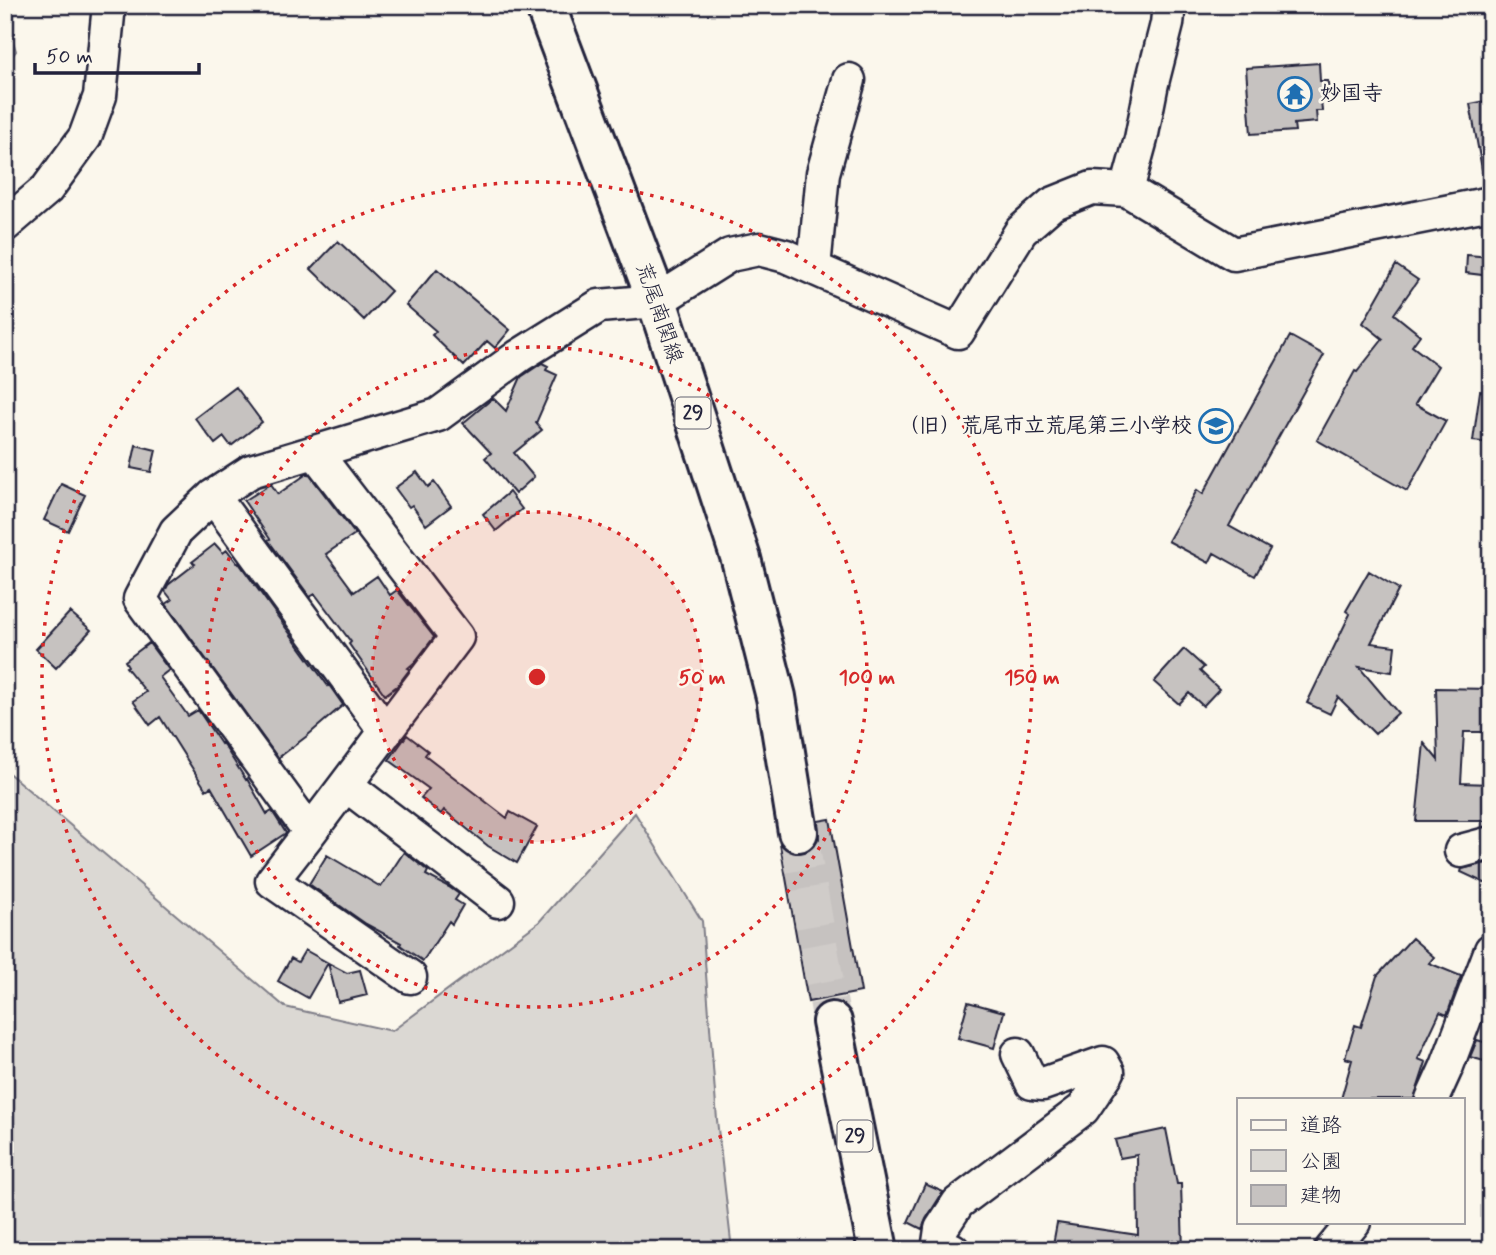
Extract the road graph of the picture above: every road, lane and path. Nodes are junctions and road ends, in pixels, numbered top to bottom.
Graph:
1 (109, 5) edge
2 (545, 5) edge
3 (1169, 5) edge
4 (849, 80) dead end
5 (1127, 190) junction
6 (1491, 204) edge
7 (5, 225) edge
8 (814, 268) junction
9 (657, 300) junction
10 (315, 452) junction
11 (213, 496) junction
12 (386, 732) junction
13 (346, 785) junction
14 (310, 832) junction
15 (798, 832) tunnel mouth
16 (498, 901) dead end
17 (1491, 950) edge
18 (410, 977) dead end
19 (832, 1022) tunnel mouth
20 (1018, 1054) dead end
21 (1432, 1098) edge
22 (1352, 1224) edge
23 (878, 1250) edge
24 (953, 1250) edge
25 (1331, 1250) edge

1 - 7 street
2 - 9 main road, 荒尾南関線 / 29
3 - 5 street
4 - 8 street
5 - 6 street
5 - 8 street
8 - 9 street
9 - 10 street
9 - 15 main road, 荒尾南関線 / 29
10 - 11 street
10 - 12 street
11 - 12 street
11 - 14 street
12 - 13 street
13 - 14 street
13 - 16 street
14 - 18 street
17 - 21 street
19 - 23 main road, 29
20 - 24 street
22 - 25 street

